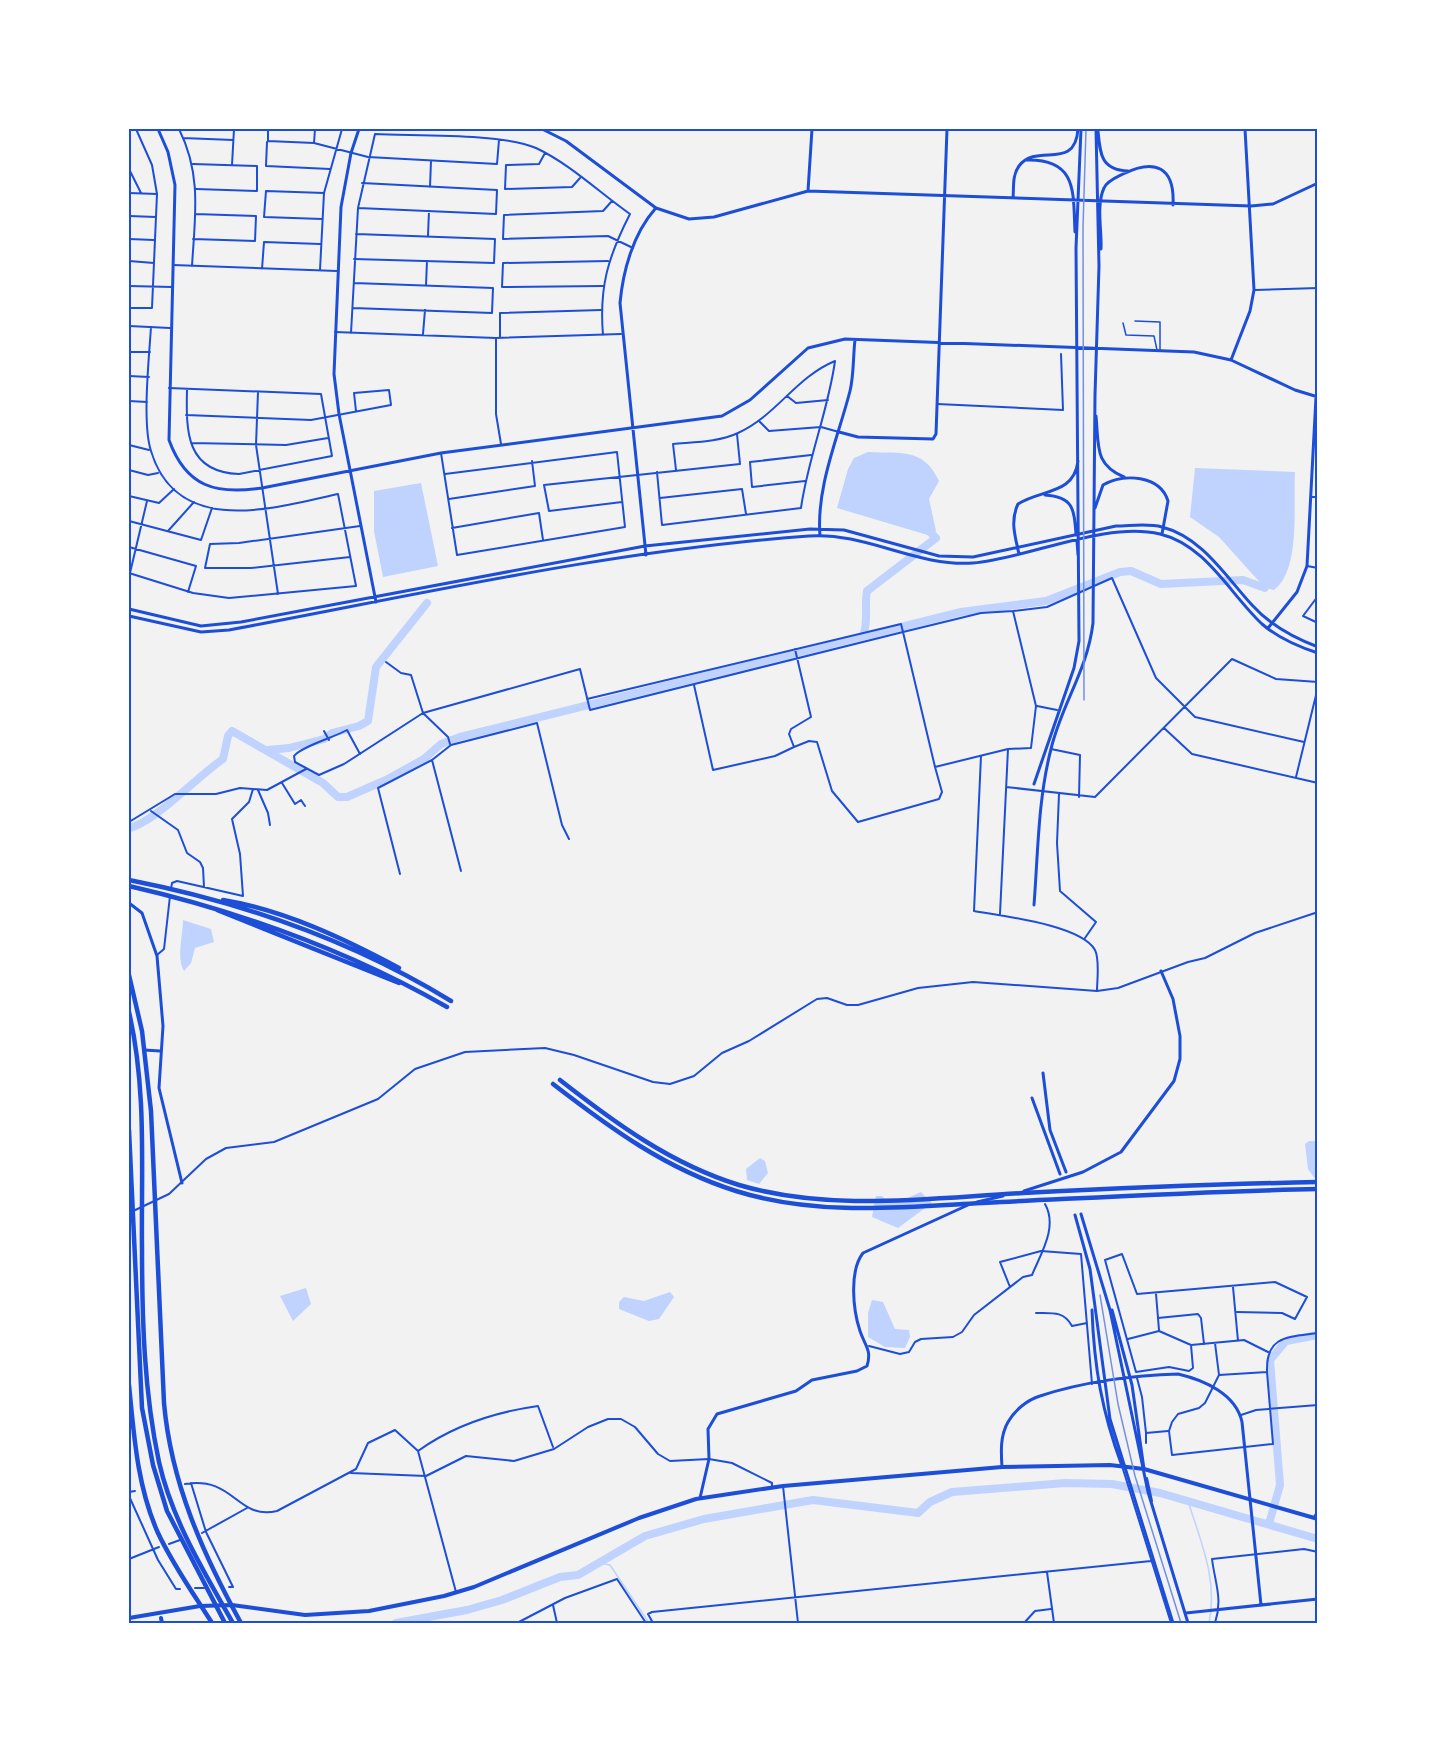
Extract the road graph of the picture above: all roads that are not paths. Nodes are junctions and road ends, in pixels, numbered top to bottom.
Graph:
1 (136, 129) edge
2 (158, 129) edge
3 (180, 129) edge
4 (234, 129) edge
5 (268, 129) edge
6 (315, 129) edge
7 (342, 129) edge
8 (359, 129) edge
9 (542, 129) edge
10 (812, 129) edge
11 (947, 129) edge
12 (1080, 129) edge
13 (1097, 129) edge
14 (1245, 129) edge
15 (183, 138) junction
16 (233, 140) junction
17 (499, 140) junction
18 (267, 141) junction
19 (314, 143) junction
20 (335, 148) junction
21 (351, 153) junction
22 (545, 153) junction
23 (368, 158) junction
24 (1027, 160) junction
25 (431, 161) junction
26 (193, 164) junction
27 (232, 165) junction
28 (129, 169) edge
29 (330, 169) junction
30 (1130, 171) junction
31 (580, 178) junction
32 (362, 183) junction
33 (1318, 183) edge
34 (430, 187) junction
35 (196, 189) junction
36 (808, 191) junction
37 (129, 193) edge
38 (141, 193) junction
39 (157, 194) junction
40 (324, 194) junction
41 (944, 196) junction
42 (1013, 198) junction
43 (612, 201) junction
44 (1173, 205) junction
45 (1251, 206) junction
46 (358, 208) junction
47 (656, 208) junction
48 (429, 211) junction
49 (195, 214) junction
50 (129, 216) edge
51 (156, 217) junction
52 (322, 219) junction
53 (356, 234) junction
54 (428, 237) junction
55 (129, 239) edge
56 (193, 239) junction
57 (154, 240) junction
58 (617, 240) junction
59 (320, 244) junction
60 (633, 248) junction
61 (1076, 248) junction
62 (354, 258) junction
63 (129, 261) edge
64 (427, 261) junction
65 (608, 261) junction
66 (154, 262) junction
67 (173, 265) junction
68 (192, 266) junction
69 (1099, 266) junction
70 (262, 269) junction
71 (320, 270) junction
72 (337, 271) junction
73 (354, 283) junction
74 (129, 286) edge
75 (153, 286) junction
76 (172, 286) junction
77 (426, 286) junction
78 (603, 286) junction
79 (1318, 288) edge
80 (1254, 290) junction
81 (129, 308) edge
82 (353, 308) junction
83 (424, 310) junction
84 (601, 310) junction
85 (1135, 321) dead end
86 (1123, 323) dead end
87 (129, 326) edge
88 (151, 327) junction
89 (170, 328) junction
90 (335, 332) junction
91 (351, 333) junction
92 (621, 334) junction
93 (603, 335) junction
94 (423, 336) junction
95 (498, 338) junction
96 (855, 340) junction
97 (939, 343) junction
98 (1158, 351) junction
99 (129, 352) edge
100 (150, 352) junction
101 (1061, 354) dead end
102 (1231, 360) junction
103 (129, 376) edge
104 (149, 377) junction
105 (169, 388) junction
106 (187, 390) junction
107 (258, 392) junction
108 (1095, 395) junction
109 (787, 396) junction
110 (1317, 397) edge
111 (828, 400) junction
112 (129, 401) edge
113 (148, 402) junction
114 (937, 404) junction
115 (356, 411) junction
116 (339, 414) junction
117 (186, 415) junction
118 (324, 417) junction
119 (257, 419) junction
120 (759, 421) junction
121 (821, 427) junction
122 (632, 428) junction
123 (839, 432) junction
124 (737, 434) junction
125 (328, 438) junction
126 (190, 443) junction
127 (501, 444) junction
128 (1079, 444) junction
129 (129, 445) edge
130 (256, 446) junction
131 (150, 450) junction
132 (441, 453) junction
133 (812, 455) junction
134 (532, 461) junction
135 (129, 470) edge
136 (676, 470) junction
137 (259, 471) junction
138 (350, 471) junction
139 (657, 472) junction
140 (160, 473) junction
141 (445, 474) junction
142 (637, 474) junction
143 (620, 477) junction
144 (1126, 478) junction
145 (805, 481) junction
146 (262, 488) junction
147 (174, 489) junction
148 (129, 495) edge
149 (1041, 495) junction
150 (1311, 496) junction
151 (1318, 497) edge
152 (660, 498) junction
153 (449, 499) junction
154 (147, 501) junction
155 (194, 502) junction
156 (622, 502) junction
157 (212, 508) junction
158 (267, 508) junction
159 (746, 514) junction
160 (1094, 516) junction
161 (129, 521) edge
162 (141, 525) junction
163 (360, 526) junction
164 (1162, 527) junction
165 (345, 528) junction
166 (452, 528) junction
167 (820, 530) junction
168 (168, 532) junction
169 (1161, 534) junction
170 (820, 536) junction
171 (272, 538) junction
172 (543, 540) junction
173 (645, 546) junction
174 (1017, 546) junction
175 (129, 547) edge
176 (135, 549) junction
177 (1019, 554) junction
178 (646, 555) junction
179 (350, 557) junction
180 (275, 566) junction
181 (1307, 566) junction
182 (1318, 568) edge
183 (130, 573) edge
184 (1080, 584) junction
185 (188, 592) junction
186 (278, 594) junction
187 (374, 595) junction
188 (1318, 596) edge
189 (376, 603) junction
190 (129, 609) edge
191 (1013, 611) junction
192 (129, 616) edge
193 (1272, 623) junction
194 (1318, 623) edge
195 (1268, 628) junction
196 (902, 631) junction
197 (1318, 647) edge
198 (795, 649) junction
199 (1318, 653) edge
200 (797, 659) junction
201 (386, 662) dead end
202 (1318, 682) edge
203 (694, 685) junction
204 (1318, 687) edge
205 (588, 701) junction
206 (1036, 706) junction
207 (1185, 707) junction
208 (1057, 710) junction
209 (423, 713) junction
210 (1164, 728) junction
211 (324, 731) dead end
212 (328, 737) junction
213 (1304, 742) junction
214 (450, 744) junction
215 (794, 747) junction
216 (1008, 749) junction
217 (1051, 749) junction
218 (360, 754) junction
219 (981, 756) junction
220 (432, 760) junction
221 (935, 767) junction
222 (306, 769) junction
223 (1296, 777) junction
224 (282, 783) junction
225 (1318, 783) edge
226 (1034, 784) dead end
227 (1005, 787) junction
228 (253, 789) junction
229 (258, 790) junction
230 (1058, 794) junction
231 (1079, 797) junction
232 (305, 806) dead end
233 (151, 811) junction
234 (129, 822) edge
235 (270, 825) dead end
236 (569, 839) dead end
237 (461, 871) dead end
238 (400, 874) dead end
239 (129, 883) edge
240 (204, 887) junction
241 (171, 890) dead end
242 (170, 896) dead end
243 (129, 903) edge
244 (1034, 905) dead end
245 (1318, 912) edge
246 (1000, 915) junction
247 (1085, 938) junction
248 (157, 955) junction
249 (1161, 971) junction
250 (129, 975) edge
251 (435, 991) junction
252 (1097, 992) junction
253 (431, 998) junction
254 (451, 1001) dead end
255 (447, 1007) dead end
256 (129, 1012) edge
257 (144, 1050) junction
258 (160, 1051) junction
259 (1043, 1073) dead end
260 (560, 1080) dead end
261 (553, 1084) dead end
262 (1032, 1098) dead end
263 (129, 1131) edge
264 (1066, 1172) dead end
265 (1059, 1174) dead end
266 (1318, 1182) edge
267 (182, 1183) junction
268 (1318, 1189) edge
269 (1045, 1204) dead end
270 (129, 1213) edge
271 (1081, 1214) dead end
272 (1075, 1215) dead end
273 (1041, 1251) junction
274 (1098, 1267) junction
275 (1091, 1281) junction
276 (1010, 1287) junction
277 (1233, 1287) junction
278 (1156, 1294) junction
279 (1237, 1312) junction
280 (1036, 1313) dead end
281 (1158, 1318) junction
282 (1087, 1323) junction
283 (1159, 1331) junction
284 (1318, 1333) edge
285 (1128, 1339) junction
286 (1238, 1341) junction
287 (1215, 1343) junction
288 (1204, 1344) junction
289 (1191, 1345) junction
290 (868, 1346) junction
291 (1268, 1352) junction
292 (1267, 1372) junction
293 (1220, 1375) junction
294 (1137, 1378) junction
295 (1092, 1384) junction
296 (129, 1385) edge
297 (1213, 1388) junction
298 (1318, 1405) edge
299 (1271, 1409) junction
300 (1241, 1415) junction
301 (1169, 1431) junction
302 (1146, 1433) junction
303 (1146, 1443) dead end
304 (1245, 1447) junction
305 (554, 1449) junction
306 (418, 1451) junction
307 (710, 1459) junction
308 (1122, 1466) junction
309 (1002, 1467) junction
310 (1144, 1469) junction
311 (351, 1473) junction
312 (426, 1476) junction
313 (191, 1483) junction
314 (185, 1484) dead end
315 (783, 1486) junction
316 (772, 1488) junction
317 (169, 1489) dead end
318 (135, 1491) dead end
319 (156, 1493) dead end
320 (129, 1494) edge
321 (700, 1498) junction
322 (1250, 1502) junction
323 (247, 1508) junction
324 (1318, 1510) edge
325 (1316, 1518) edge
326 (206, 1532) junction
327 (202, 1533) dead end
328 (193, 1536) dead end
329 (169, 1544) dead end
330 (159, 1547) dead end
331 (153, 1549) junction
332 (1318, 1552) edge
333 (1255, 1556) junction
334 (129, 1559) edge
335 (1151, 1561) junction
336 (1047, 1572) junction
337 (215, 1587) dead end
338 (229, 1587) dead end
339 (180, 1588) dead end
340 (195, 1588) dead end
341 (456, 1592) junction
342 (795, 1598) junction
343 (1318, 1599) edge
344 (232, 1605) junction
345 (553, 1605) junction
346 (1261, 1605) junction
347 (200, 1606) junction
348 (1051, 1609) junction
349 (1219, 1610) junction
350 (1186, 1613) junction
351 (645, 1615) junction
352 (129, 1617) edge
353 (240, 1621) edge
354 (1052, 1622) edge
355 (212, 1623) edge
356 (225, 1623) edge
357 (232, 1623) edge
358 (517, 1623) edge
359 (557, 1623) edge
360 (646, 1623) edge
361 (653, 1623) edge
362 (798, 1623) edge
363 (1024, 1623) edge
364 (1172, 1623) edge
365 (1189, 1623) edge
366 (1215, 1623) edge

1 - 39 street
2 - 67 street
3 - 15 street
4 - 16 street
5 - 18 street
6 - 19 street
7 - 20 street
8 - 21 street
9 - 47 street
10 - 36 street
11 - 41 street
12 - 24 street
12 - 61 street
13 - 30 street
13 - 69 street
14 - 45 street
15 - 16 street
15 - 26 street
16 - 27 street
17 - 22 street
17 - 23 street
17 - 25 street
18 - 19 street
18 - 29 street
19 - 20 street
20 - 21 street
20 - 29 street
21 - 23 street
21 - 72 street
22 - 31 street
22 - 31 street
23 - 25 street
23 - 32 street
24 - 42 street
24 - 61 street
25 - 34 street
26 - 27 street
26 - 35 street
27 - 35 street
28 - 38 street
29 - 40 street
30 - 44 street
30 - 69 street
31 - 43 street
32 - 34 street
32 - 46 street
33 - 45 street
34 - 48 street
35 - 49 street
36 - 41 street
36 - 47 street
37 - 38 street
38 - 39 street
39 - 51 street
40 - 52 street
40 - 52 street
41 - 42 street
41 - 97 street
42 - 44 street
43 - 58 street
43 - 58 street
44 - 45 street
45 - 80 street
46 - 48 street
46 - 53 street
47 - 60 street
48 - 54 street
49 - 56 street
49 - 56 street
50 - 51 street
51 - 57 street
52 - 59 street
53 - 54 street
53 - 62 street
54 - 64 street
55 - 57 street
56 - 68 street
57 - 66 street
58 - 60 street
58 - 65 street
59 - 70 street
59 - 71 street
60 - 92 street
61 - 128 street
62 - 64 street
62 - 73 street
63 - 66 street
64 - 77 street
65 - 78 street
65 - 78 street
66 - 75 street
67 - 68 street
67 - 76 street
68 - 70 street
69 - 108 street
70 - 71 street
71 - 72 street
72 - 90 street
73 - 77 street
73 - 82 street
74 - 75 street
75 - 76 street
75 - 81 street
76 - 89 street
77 - 83 street
78 - 84 street
79 - 80 street
80 - 102 street
82 - 83 street
82 - 91 street
83 - 94 street
84 - 93 street
84 - 95 street
85 - 98 lane
86 - 98 lane
87 - 88 street
88 - 89 street
88 - 100 street
89 - 105 street
90 - 91 street
90 - 116 street
91 - 94 street
92 - 93 street
92 - 122 street
93 - 95 street
94 - 95 street
95 - 127 street
96 - 97 street
96 - 122 street
96 - 123 street
97 - 98 street
97 - 114 street
98 - 102 street
99 - 100 street
100 - 104 street
101 - 114 street
102 - 110 street
103 - 104 street
104 - 113 street
105 - 106 street
105 - 146 street
106 - 107 street
106 - 117 street
107 - 118 street
107 - 119 street
108 - 144 street
108 - 160 street
109 - 111 street
109 - 111 street
109 - 120 street
110 - 150 street
111 - 121 street
112 - 113 street
113 - 131 street
114 - 123 street
115 - 115 street
115 - 116 street
116 - 118 street
116 - 138 street
117 - 119 street
117 - 126 street
118 - 119 street
118 - 125 street
119 - 130 street
120 - 121 street
120 - 124 street
121 - 123 street
121 - 133 street
122 - 127 street
122 - 142 street
123 - 167 street
124 - 136 street
124 - 136 street
125 - 130 street
125 - 137 street
126 - 130 street
126 - 137 street
127 - 132 street
128 - 149 street
128 - 184 street
129 - 131 street
130 - 137 street
131 - 140 street
132 - 138 street
132 - 141 street
133 - 145 street
133 - 145 street
134 - 141 street
134 - 143 street
134 - 153 street
135 - 140 street
136 - 139 street
137 - 146 street
138 - 146 street
138 - 163 street
139 - 142 street
139 - 152 street
140 - 147 street
141 - 153 street
142 - 143 street
142 - 173 street
143 - 156 street
143 - 156 street
144 - 160 street
144 - 164 street
145 - 159 street
146 - 158 street
147 - 154 street
147 - 155 street
148 - 154 street
149 - 174 street
149 - 184 street
150 - 151 street
150 - 181 street
152 - 159 street
152 - 159 street
153 - 166 street
154 - 162 street
155 - 157 street
155 - 168 street
156 - 172 street
157 - 158 street
157 - 168 street
158 - 165 street
158 - 171 street
160 - 217 street
161 - 162 street
162 - 168 street
162 - 176 street
163 - 165 street
163 - 187 street
164 - 169 street
164 - 174 street
164 - 193 street
165 - 171 street
165 - 179 street
166 - 172 street
166 - 172 street
167 - 170 street
167 - 173 street
167 - 174 street
169 - 177 street
169 - 195 street
170 - 177 street
170 - 178 street
171 - 180 street
171 - 180 street
173 - 178 street
173 - 187 street
174 - 177 street
175 - 176 street
176 - 183 street
176 - 185 street
178 - 189 street
179 - 180 street
179 - 186 street
180 - 186 street
181 - 182 street
181 - 193 street
183 - 185 street
184 - 208 street
185 - 186 street
187 - 189 street
187 - 190 street
188 - 194 street
189 - 192 street
191 - 196 street
191 - 206 street
191 - 207 street
193 - 195 street
193 - 197 street
195 - 199 street
196 - 198 street
196 - 200 street
196 - 221 street
198 - 200 street
198 - 205 street
200 - 203 street
200 - 215 street
201 - 209 street
202 - 207 street
203 - 205 street
203 - 215 street
204 - 213 street
205 - 209 street
206 - 208 street
206 - 216 street
207 - 210 street
207 - 213 street
208 - 226 street
209 - 214 street
209 - 218 street
210 - 223 street
210 - 231 street
211 - 212 street
212 - 218 street
212 - 222 street
213 - 223 street
214 - 220 street
214 - 236 street
215 - 221 street
216 - 219 street
216 - 227 street
217 - 231 street
217 - 244 street
218 - 222 street
219 - 221 street
219 - 246 street
220 - 237 street
220 - 238 street
222 - 224 street
223 - 225 street
224 - 229 street
224 - 232 street
227 - 230 street
227 - 246 street
228 - 229 street
228 - 233 street
228 - 240 street
229 - 235 street
230 - 231 street
230 - 247 street
233 - 234 street
233 - 240 street
239 - 251 highway
239 - 251 highway
239 - 253 highway
239 - 253 highway
240 - 241 street
242 - 248 street
243 - 248 street
245 - 249 street
246 - 247 street
247 - 252 street
248 - 258 street
249 - 252 street
249 - 290 street
250 - 257 highway
251 - 254 highway
252 - 267 street
253 - 255 highway
256 - 357 highway
257 - 258 street
257 - 344 highway
258 - 267 street
259 - 264 street
260 - 266 highway
261 - 268 highway
262 - 265 street
263 - 356 highway
267 - 270 street
269 - 273 street
271 - 274 street
272 - 275 street
273 - 276 street
273 - 276 street
273 - 282 street
274 - 310 street
274 - 365 street
275 - 308 street
275 - 364 street
276 - 290 street
277 - 278 street
277 - 279 street
277 - 279 street
278 - 281 street
278 - 285 street
279 - 286 street
280 - 282 street
281 - 283 street
281 - 288 street
282 - 295 street
283 - 285 street
283 - 289 street
284 - 291 street
285 - 289 street
286 - 287 street
286 - 291 street
287 - 288 street
287 - 293 street
288 - 289 street
290 - 307 street
291 - 292 street
292 - 293 street
292 - 299 street
293 - 297 street
294 - 295 street
294 - 297 street
294 - 302 street
295 - 309 street
296 - 347 highway
297 - 300 street
297 - 301 street
298 - 299 street
299 - 300 street
299 - 304 street
300 - 304 street
301 - 302 street
301 - 304 street
302 - 303 street
304 - 322 street
305 - 306 street
305 - 307 street
305 - 312 street
306 - 311 street
306 - 312 street
307 - 316 street
307 - 321 street
308 - 309 main road
308 - 310 main road
308 - 335 street
309 - 315 main road
310 - 322 main road
310 - 350 street
311 - 312 street
311 - 323 street
312 - 341 street
313 - 314 street
313 - 323 street
313 - 326 street
315 - 316 main road
315 - 342 street
316 - 321 main road
317 - 319 street
318 - 320 street
320 - 331 street
321 - 341 main road
322 - 325 main road
322 - 333 street
323 - 326 street
324 - 325 street
326 - 327 street
326 - 338 street
328 - 329 street
330 - 331 street
331 - 334 street
331 - 339 street
332 - 333 street
333 - 346 street
333 - 349 street
335 - 336 street
335 - 364 street
336 - 342 street
336 - 348 street
337 - 340 street
341 - 344 main road
342 - 351 street
342 - 362 street
343 - 346 street
344 - 347 main road
344 - 353 highway
345 - 351 street
345 - 358 street
345 - 359 street
346 - 349 street
347 - 352 main road
347 - 355 highway
348 - 354 street
348 - 363 street
349 - 350 street
349 - 366 street
350 - 365 street
351 - 360 street
351 - 361 street

